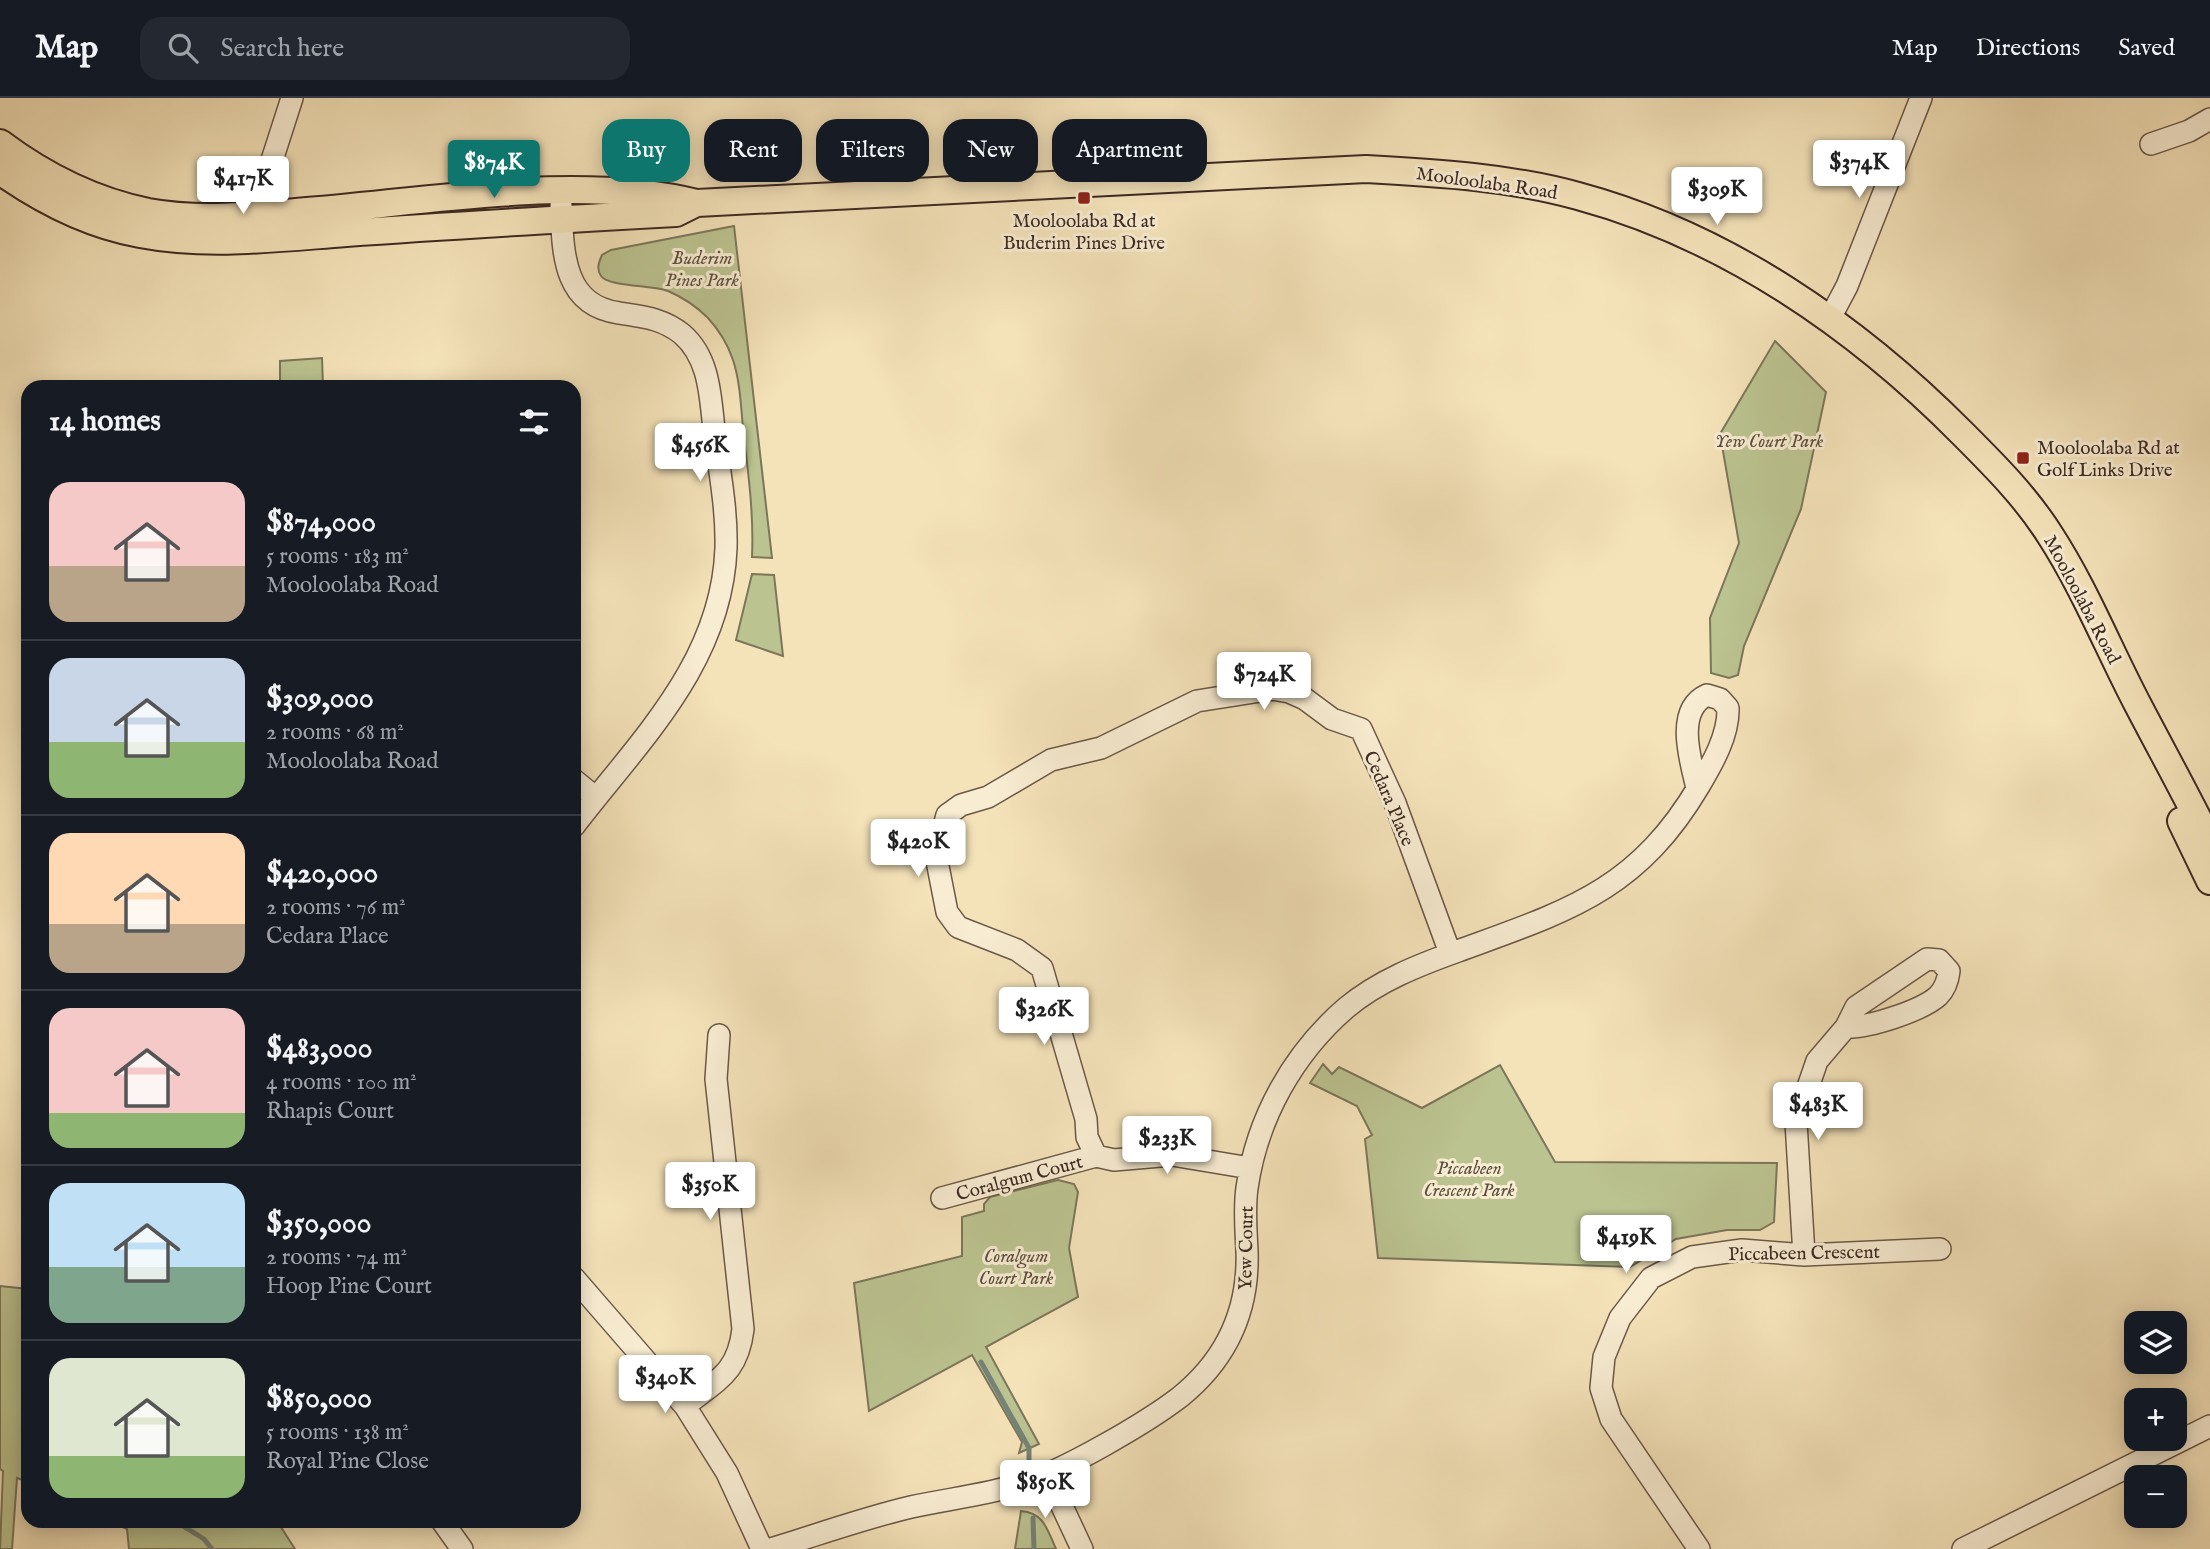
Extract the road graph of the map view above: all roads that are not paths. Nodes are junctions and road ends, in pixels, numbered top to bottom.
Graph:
1 (292, 98) edge
2 (1921, 98) edge
3 (2210, 119) edge
4 (0, 143) edge
5 (2151, 144) dead end
6 (0, 171) edge
7 (264, 185) junction
8 (560, 192) junction
9 (697, 203) junction
10 (288, 213) junction
11 (254, 215) junction
12 (561, 219) junction
13 (357, 233) junction
14 (1829, 318) junction
15 (2138, 705) junction
16 (581, 786) edge
17 (1697, 788) dead end
18 (596, 798) junction
19 (581, 817) edge
20 (2210, 843) edge
21 (2210, 881) edge
22 (1450, 953) junction
23 (1846, 1027) dead end
24 (719, 1035) dead end
25 (1096, 1156) junction
26 (1250, 1168) junction
27 (942, 1198) dead end
28 (1940, 1249) dead end
29 (1804, 1255) junction
30 (581, 1286) edge
31 (685, 1406) junction
32 (2210, 1426) edge
33 (1047, 1474) junction
34 (447, 1528) edge
35 (462, 1549) edge
36 (762, 1549) edge
37 (771, 1549) edge
38 (1082, 1549) edge
39 (1699, 1549) edge
40 (1963, 1549) edge

1 - 7 street
2 - 14 street
3 - 5 street
4 - 11 main road, Mooloolaba Road
6 - 13 main road, Mooloolaba Road
7 - 10 street
7 - 11 street
8 - 9 main road, Mooloolaba Road
8 - 10 main road, Mooloolaba Road
8 - 12 street
9 - 12 main road, Mooloolaba Road
9 - 14 main road, Mooloolaba Road
10 - 11 main road, Mooloolaba Road
11 - 13 main road
12 - 13 main road, Mooloolaba Road
12 - 18 street
14 - 15 main road, Mooloolaba Road
15 - 20 main road, Mooloolaba Road
15 - 21 main road, Mooloolaba Road
16 - 18 street
17 - 22 street, Yew Court
18 - 19 street
22 - 25 street, Cedara Place
22 - 26 street, Yew Court
23 - 29 street
24 - 31 street
25 - 26 street, Coralgum Court
25 - 27 street, Coralgum Court
26 - 33 street, Yew Court
28 - 29 street, Piccabeen Crescent
29 - 39 street, Piccabeen Crescent
30 - 31 street
31 - 36 street
32 - 40 street
33 - 37 street, Yew Court
33 - 38 street
34 - 35 street

